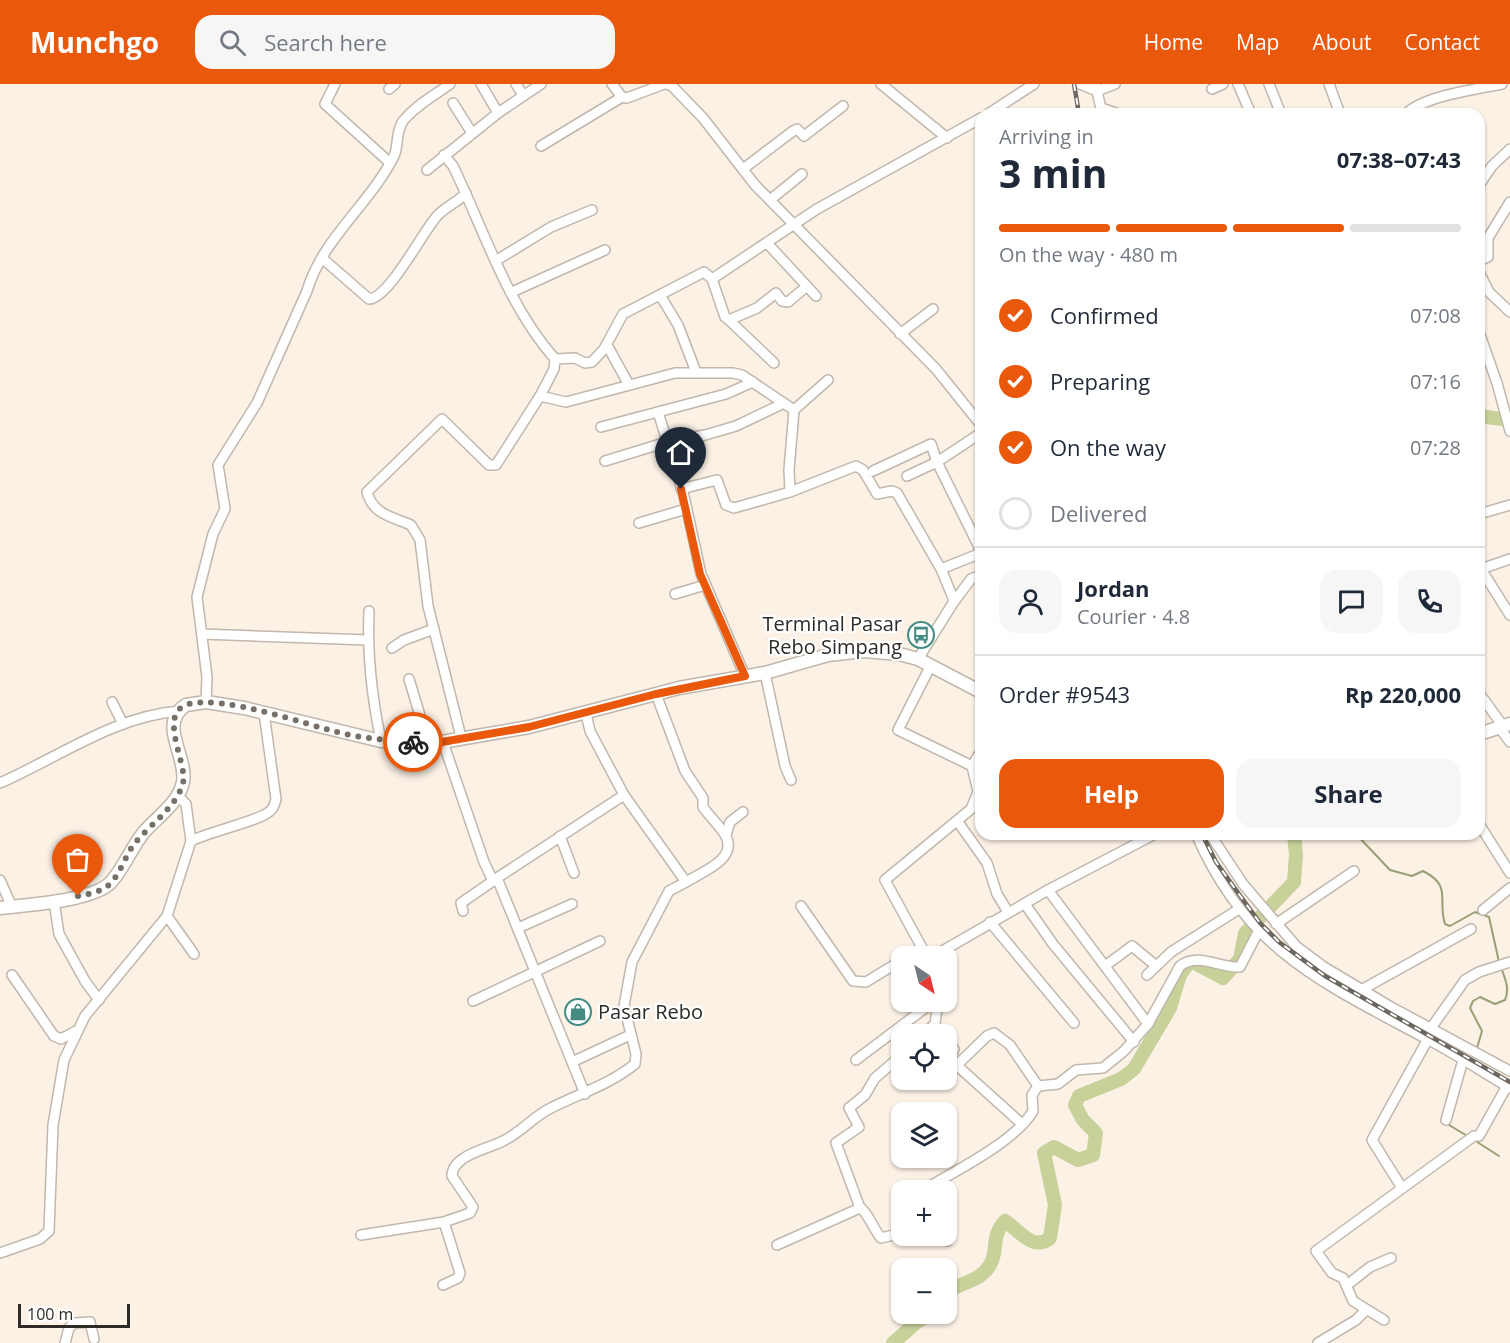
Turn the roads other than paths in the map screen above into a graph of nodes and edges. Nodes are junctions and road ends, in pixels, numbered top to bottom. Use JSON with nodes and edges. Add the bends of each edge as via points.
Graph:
{"nodes":[{"id":1,"x":335,"y":84,"type":"edge"},
{"id":2,"x":450,"y":84,"type":"edge"},
{"id":3,"x":481,"y":84,"type":"edge"},
{"id":4,"x":516,"y":84,"type":"edge"},
{"id":5,"x":541,"y":84,"type":"edge"},
{"id":6,"x":612,"y":84,"type":"edge"},
{"id":7,"x":665,"y":84,"type":"edge"},
{"id":8,"x":881,"y":84,"type":"edge"},
{"id":9,"x":1034,"y":84,"type":"edge"},
{"id":10,"x":1080,"y":84,"type":"edge"},
{"id":11,"x":1115,"y":84,"type":"edge"},
{"id":12,"x":1223,"y":84,"type":"edge"},
{"id":13,"x":1238,"y":84,"type":"edge"},
{"id":14,"x":1269,"y":84,"type":"edge"},
{"id":15,"x":1329,"y":84,"type":"edge"},
{"id":16,"x":1502,"y":84,"type":"edge"},
{"id":17,"x":1097,"y":87,"type":"edge"},
{"id":18,"x":1212,"y":89,"type":"dead end"},
{"id":19,"x":523,"y":95,"type":"junction"},
{"id":20,"x":622,"y":97,"type":"junction"},
{"id":21,"x":453,"y":103,"type":"dead end"},
{"id":22,"x":843,"y":106,"type":"dead end"},
{"id":23,"x":997,"y":108,"type":"edge"},
{"id":24,"x":1100,"y":108,"type":"edge"},
{"id":25,"x":1248,"y":108,"type":"edge"},
{"id":26,"x":1279,"y":108,"type":"edge"},
{"id":27,"x":1338,"y":108,"type":"edge"},
{"id":28,"x":1418,"y":108,"type":"edge"},
{"id":29,"x":498,"y":113,"type":"junction"},
{"id":30,"x":975,"y":122,"type":"edge"},
{"id":31,"x":472,"y":133,"type":"junction"},
{"id":32,"x":947,"y":138,"type":"junction"},
{"id":33,"x":541,"y":146,"type":"dead end"},
{"id":34,"x":1510,"y":149,"type":"edge"},
{"id":35,"x":444,"y":155,"type":"junction"},
{"id":36,"x":389,"y":162,"type":"junction"},
{"id":37,"x":743,"y":169,"type":"junction"},
{"id":38,"x":427,"y":170,"type":"dead end"},
{"id":39,"x":802,"y":174,"type":"dead end"},
{"id":40,"x":1485,"y":176,"type":"edge"},
{"id":41,"x":466,"y":193,"type":"junction"},
{"id":42,"x":770,"y":200,"type":"junction"},
{"id":43,"x":1510,"y":202,"type":"edge"},
{"id":44,"x":592,"y":210,"type":"dead end"},
{"id":45,"x":793,"y":225,"type":"junction"},
{"id":46,"x":767,"y":243,"type":"junction"},
{"id":47,"x":605,"y":250,"type":"dead end"},
{"id":48,"x":322,"y":258,"type":"junction"},
{"id":49,"x":1485,"y":258,"type":"edge"},
{"id":50,"x":497,"y":260,"type":"junction"},
{"id":51,"x":712,"y":279,"type":"junction"},
{"id":52,"x":1485,"y":284,"type":"edge"},
{"id":53,"x":806,"y":287,"type":"junction"},
{"id":54,"x":512,"y":292,"type":"junction"},
{"id":55,"x":660,"y":295,"type":"junction"},
{"id":56,"x":816,"y":296,"type":"dead end"},
{"id":57,"x":933,"y":309,"type":"dead end"},
{"id":58,"x":1510,"y":312,"type":"edge"},
{"id":59,"x":729,"y":320,"type":"junction"},
{"id":60,"x":900,"y":334,"type":"junction"},
{"id":61,"x":607,"y":345,"type":"junction"},
{"id":62,"x":1485,"y":350,"type":"edge"},
{"id":63,"x":555,"y":359,"type":"junction"},
{"id":64,"x":774,"y":363,"type":"dead end"},
{"id":65,"x":696,"y":372,"type":"junction"},
{"id":66,"x":828,"y":380,"type":"dead end"},
{"id":67,"x":753,"y":382,"type":"junction"},
{"id":68,"x":629,"y":385,"type":"junction"},
{"id":69,"x":540,"y":396,"type":"junction"},
{"id":70,"x":784,"y":403,"type":"junction"},
{"id":71,"x":794,"y":410,"type":"junction"},
{"id":72,"x":658,"y":412,"type":"junction"},
{"id":73,"x":975,"y":418,"type":"edge"},
{"id":74,"x":601,"y":427,"type":"dead end"},
{"id":75,"x":1509,"y":429,"type":"edge"},
{"id":76,"x":975,"y":437,"type":"edge"},
{"id":77,"x":667,"y":442,"type":"junction"},
{"id":78,"x":605,"y":461,"type":"dead end"},
{"id":79,"x":937,"y":462,"type":"junction"},
{"id":80,"x":873,"y":471,"type":"dead end"},
{"id":81,"x":907,"y":476,"type":"dead end"},
{"id":82,"x":681,"y":489,"type":"junction"},
{"id":83,"x":790,"y":492,"type":"junction"},
{"id":84,"x":1510,"y":505,"type":"edge"},
{"id":85,"x":686,"y":509,"type":"junction"},
{"id":86,"x":1485,"y":512,"type":"edge"},
{"id":87,"x":639,"y":523,"type":"dead end"},
{"id":88,"x":975,"y":540,"type":"edge"},
{"id":89,"x":975,"y":555,"type":"edge"},
{"id":90,"x":1510,"y":559,"type":"edge"},
{"id":91,"x":1485,"y":566,"type":"edge"},
{"id":92,"x":941,"y":569,"type":"junction"},
{"id":93,"x":1485,"y":576,"type":"edge"},
{"id":94,"x":975,"y":577,"type":"edge"},
{"id":95,"x":705,"y":585,"type":"junction"},
{"id":96,"x":675,"y":594,"type":"dead end"},
{"id":97,"x":953,"y":603,"type":"junction"},
{"id":98,"x":369,"y":611,"type":"dead end"},
{"id":99,"x":1510,"y":615,"type":"edge"},
{"id":100,"x":434,"y":629,"type":"junction"},
{"id":101,"x":202,"y":634,"type":"junction"},
{"id":102,"x":368,"y":640,"type":"junction"},
{"id":103,"x":392,"y":648,"type":"dead end"},
{"id":104,"x":918,"y":659,"type":"junction"},
{"id":105,"x":931,"y":665,"type":"junction"},
{"id":106,"x":765,"y":673,"type":"junction"},
{"id":107,"x":745,"y":676,"type":"junction"},
{"id":108,"x":409,"y":679,"type":"dead end"},
{"id":109,"x":975,"y":689,"type":"edge"},
{"id":110,"x":656,"y":694,"type":"junction"},
{"id":111,"x":1485,"y":701,"type":"edge"},
{"id":112,"x":112,"y":702,"type":"dead end"},
{"id":113,"x":206,"y":702,"type":"junction"},
{"id":114,"x":178,"y":711,"type":"junction"},
{"id":115,"x":264,"y":713,"type":"junction"},
{"id":116,"x":586,"y":714,"type":"junction"},
{"id":117,"x":123,"y":724,"type":"junction"},
{"id":118,"x":1504,"y":726,"type":"edge"},
{"id":119,"x":1485,"y":732,"type":"edge"},
{"id":120,"x":461,"y":737,"type":"junction"},
{"id":121,"x":381,"y":741,"type":"junction"},
{"id":122,"x":428,"y":742,"type":"junction"},
{"id":123,"x":443,"y":742,"type":"junction"},
{"id":124,"x":1510,"y":742,"type":"edge"},
{"id":125,"x":975,"y":761,"type":"edge"},
{"id":126,"x":972,"y":766,"type":"junction"},
{"id":127,"x":975,"y":778,"type":"edge"},
{"id":128,"x":1,"y":780,"type":"edge"},
{"id":129,"x":791,"y":780,"type":"dead end"},
{"id":130,"x":177,"y":795,"type":"junction"},
{"id":131,"x":624,"y":795,"type":"junction"},
{"id":132,"x":975,"y":802,"type":"edge"},
{"id":133,"x":742,"y":812,"type":"dead end"},
{"id":134,"x":958,"y":822,"type":"junction"},
{"id":135,"x":1485,"y":833,"type":"edge"},
{"id":136,"x":726,"y":835,"type":"junction"},
{"id":137,"x":560,"y":836,"type":"junction"},
{"id":138,"x":1144,"y":840,"type":"edge"},
{"id":139,"x":1200,"y":840,"type":"edge"},
{"id":140,"x":1213,"y":840,"type":"edge"},
{"id":141,"x":191,"y":841,"type":"junction"},
{"id":142,"x":1354,"y":870,"type":"dead end"},
{"id":143,"x":574,"y":873,"type":"dead end"},
{"id":144,"x":1510,"y":873,"type":"edge"},
{"id":145,"x":495,"y":879,"type":"junction"},
{"id":146,"x":0,"y":880,"type":"edge"},
{"id":147,"x":686,"y":882,"type":"junction"},
{"id":148,"x":1510,"y":888,"type":"edge"},
{"id":149,"x":1048,"y":890,"type":"junction"},
{"id":150,"x":54,"y":901,"type":"junction"},
{"id":151,"x":572,"y":904,"type":"dead end"},
{"id":152,"x":1025,"y":904,"type":"junction"},
{"id":153,"x":801,"y":906,"type":"dead end"},
{"id":154,"x":6,"y":907,"type":"edge"},
{"id":155,"x":1239,"y":909,"type":"junction"},
{"id":156,"x":1483,"y":910,"type":"dead end"},
{"id":157,"x":463,"y":911,"type":"dead end"},
{"id":158,"x":1008,"y":912,"type":"junction"},
{"id":159,"x":168,"y":916,"type":"junction"},
{"id":160,"x":990,"y":922,"type":"junction"},
{"id":161,"x":1276,"y":924,"type":"junction"},
{"id":162,"x":518,"y":928,"type":"junction"},
{"id":163,"x":1256,"y":929,"type":"junction"},
{"id":164,"x":1471,"y":929,"type":"dead end"},
{"id":165,"x":600,"y":941,"type":"dead end"},
{"id":166,"x":920,"y":946,"type":"edge"},
{"id":167,"x":950,"y":946,"type":"edge"},
{"id":168,"x":194,"y":954,"type":"dead end"},
{"id":169,"x":1503,"y":964,"type":"edge"},
{"id":170,"x":1155,"y":965,"type":"junction"},
{"id":171,"x":1105,"y":966,"type":"junction"},
{"id":172,"x":891,"y":967,"type":"edge"},
{"id":173,"x":535,"y":972,"type":"junction"},
{"id":174,"x":12,"y":975,"type":"dead end"},
{"id":175,"x":1146,"y":975,"type":"dead end"},
{"id":176,"x":1363,"y":989,"type":"junction"},
{"id":177,"x":99,"y":1000,"type":"junction"},
{"id":178,"x":473,"y":1001,"type":"dead end"},
{"id":179,"x":920,"y":1012,"type":"edge"},
{"id":180,"x":937,"y":1012,"type":"edge"},
{"id":181,"x":1074,"y":1023,"type":"dead end"},
{"id":182,"x":935,"y":1024,"type":"edge"},
{"id":183,"x":1148,"y":1024,"type":"junction"},
{"id":184,"x":1431,"y":1028,"type":"junction"},
{"id":185,"x":76,"y":1031,"type":"junction"},
{"id":186,"x":630,"y":1035,"type":"junction"},
{"id":187,"x":1428,"y":1039,"type":"junction"},
{"id":188,"x":1134,"y":1042,"type":"junction"},
{"id":189,"x":856,"y":1060,"type":"dead end"},
{"id":190,"x":572,"y":1062,"type":"junction"},
{"id":191,"x":1468,"y":1063,"type":"junction"},
{"id":192,"x":891,"y":1065,"type":"edge"},
{"id":193,"x":957,"y":1065,"type":"joint"},
{"id":194,"x":1510,"y":1071,"type":"edge"},
{"id":195,"x":1038,"y":1086,"type":"junction"},
{"id":196,"x":1508,"y":1087,"type":"edge"},
{"id":197,"x":585,"y":1094,"type":"junction"},
{"id":198,"x":1446,"y":1120,"type":"dead end"},
{"id":199,"x":1022,"y":1124,"type":"junction"},
{"id":200,"x":939,"y":1180,"type":"edge"},
{"id":201,"x":1402,"y":1188,"type":"junction"},
{"id":202,"x":860,"y":1208,"type":"junction"},
{"id":203,"x":444,"y":1222,"type":"junction"},
{"id":204,"x":362,"y":1235,"type":"dead end"},
{"id":205,"x":891,"y":1236,"type":"edge"},
{"id":206,"x":777,"y":1245,"type":"dead end"},
{"id":207,"x":0,"y":1253,"type":"edge"},
{"id":208,"x":1392,"y":1258,"type":"dead end"},
{"id":209,"x":443,"y":1285,"type":"dead end"},
{"id":210,"x":1347,"y":1285,"type":"junction"},
{"id":211,"x":1366,"y":1310,"type":"junction"},
{"id":212,"x":1384,"y":1320,"type":"dead end"},
{"id":213,"x":94,"y":1338,"type":"dead end"},
{"id":214,"x":65,"y":1343,"type":"edge"},
{"id":215,"x":1318,"y":1343,"type":"edge"}],
"edges":[{"from":1,"to":36,"type":"street","via":[[325,104]]},
{"from":2,"to":36,"type":"street","via":[[402,123]]},
{"from":3,"to":29,"type":"street"},
{"from":4,"to":19,"type":"street"},
{"from":5,"to":19,"type":"street"},
{"from":6,"to":20,"type":"street"},
{"from":7,"to":20,"type":"street"},
{"from":7,"to":37,"type":"street","via":[[672,86],[703,118]]},
{"from":8,"to":32,"type":"street"},
{"from":9,"to":23,"type":"street"},
{"from":10,"to":17,"type":"street"},
{"from":11,"to":17,"type":"street"},
{"from":12,"to":18,"type":"street"},
{"from":13,"to":25,"type":"street"},
{"from":14,"to":26,"type":"street"},
{"from":15,"to":27,"type":"street"},
{"from":16,"to":28,"type":"street","via":[[1431,101]]},
{"from":17,"to":24,"type":"street"},
{"from":19,"to":29,"type":"street"},
{"from":20,"to":33,"type":"street"},
{"from":21,"to":31,"type":"street"},
{"from":22,"to":37,"type":"street","via":[[804,136],[797,129],[793,131]]},
{"from":29,"to":31,"type":"street"},
{"from":30,"to":32,"type":"street"},
{"from":31,"to":35,"type":"street"},
{"from":32,"to":45,"type":"street"},
{"from":34,"to":40,"type":"street"},
{"from":35,"to":38,"type":"street"},
{"from":35,"to":41,"type":"street"},
{"from":36,"to":48,"type":"street"},
{"from":37,"to":42,"type":"street"},
{"from":39,"to":42,"type":"street"},
{"from":41,"to":48,"type":"street","via":[[436,217],[391,282],[375,298],[369,299],[354,288]]},
{"from":41,"to":50,"type":"street"},
{"from":42,"to":45,"type":"street"},
{"from":43,"to":49,"type":"street","via":[[1488,238]]},
{"from":44,"to":50,"type":"street","via":[[551,227]]},
{"from":45,"to":46,"type":"street"},
{"from":45,"to":60,"type":"street"},
{"from":46,"to":51,"type":"street"},
{"from":46,"to":53,"type":"street"},
{"from":47,"to":54,"type":"street"},
{"from":48,"to":101,"type":"street","via":[[312,272],[257,403],[218,465],[225,509],[213,534],[197,597]]},
{"from":50,"to":54,"type":"street"},
{"from":51,"to":55,"type":"street","via":[[704,272]]},
{"from":51,"to":59,"type":"street"},
{"from":52,"to":58,"type":"street"},
{"from":53,"to":56,"type":"street"},
{"from":53,"to":59,"type":"street","via":[[788,302],[776,293],[757,308]]},
{"from":54,"to":63,"type":"street","via":[[536,338]]},
{"from":55,"to":61,"type":"street","via":[[623,314]]},
{"from":55,"to":65,"type":"street","via":[[678,325]]},
{"from":57,"to":60,"type":"street"},
{"from":59,"to":64,"type":"street"},
{"from":60,"to":73,"type":"street","via":[[936,369]]},
{"from":61,"to":63,"type":"street","via":[[589,363],[575,357]]},
{"from":61,"to":68,"type":"street"},
{"from":62,"to":75,"type":"street"},
{"from":63,"to":69,"type":"street"},
{"from":65,"to":67,"type":"street","via":[[733,373]]},
{"from":65,"to":68,"type":"street","via":[[675,373]]},
{"from":66,"to":71,"type":"street"},
{"from":67,"to":70,"type":"street"},
{"from":67,"to":72,"type":"street","via":[[726,394]]},
{"from":68,"to":69,"type":"street","via":[[566,402]]},
{"from":69,"to":100,"type":"street","via":[[496,465],[489,465],[442,418],[386,476],[368,488],[375,509],[411,525],[419,537]]},
{"from":70,"to":71,"type":"street"},
{"from":70,"to":77,"type":"street","via":[[736,426]]},
{"from":71,"to":83,"type":"street"},
{"from":72,"to":74,"type":"street"},
{"from":72,"to":77,"type":"street"},
{"from":76,"to":79,"type":"street"},
{"from":77,"to":78,"type":"street"},
{"from":77,"to":82,"type":"street"},
{"from":79,"to":80,"type":"street","via":[[931,444]]},
{"from":79,"to":81,"type":"street"},
{"from":79,"to":88,"type":"street"},
{"from":82,"to":83,"type":"street","via":[[717,480],[726,505],[734,508]]},
{"from":82,"to":85,"type":"street"},
{"from":83,"to":92,"type":"street","via":[[859,466],[877,494],[897,493]]},
{"from":84,"to":86,"type":"street"},
{"from":85,"to":87,"type":"street"},
{"from":85,"to":95,"type":"street"},
{"from":89,"to":92,"type":"street"},
{"from":90,"to":91,"type":"street"},
{"from":92,"to":97,"type":"street"},
{"from":93,"to":99,"type":"street"},
{"from":94,"to":97,"type":"street"},
{"from":95,"to":96,"type":"street"},
{"from":95,"to":107,"type":"street"},
{"from":97,"to":104,"type":"street"},
{"from":98,"to":102,"type":"street"},
{"from":100,"to":103,"type":"street"},
{"from":100,"to":120,"type":"street"},
{"from":101,"to":102,"type":"street"},
{"from":101,"to":113,"type":"street"},
{"from":102,"to":121,"type":"street","via":[[373,703]]},
{"from":104,"to":105,"type":"main road"},
{"from":104,"to":106,"type":"main road","via":[[864,651],[828,655]]},
{"from":105,"to":109,"type":"main road"},
{"from":105,"to":126,"type":"street","via":[[898,729]]},
{"from":106,"to":107,"type":"main road"},
{"from":106,"to":129,"type":"street","via":[[784,766]]},
{"from":107,"to":110,"type":"main road"},
{"from":108,"to":122,"type":"street"},
{"from":110,"to":116,"type":"main road"},
{"from":110,"to":136,"type":"street","via":[[685,771],[703,798],[703,807]]},
{"from":111,"to":118,"type":"street"},
{"from":112,"to":117,"type":"street"},
{"from":113,"to":114,"type":"main road","via":[[186,705]]},
{"from":113,"to":115,"type":"main road"},
{"from":114,"to":117,"type":"street"},
{"from":114,"to":130,"type":"main road","via":[[174,732],[184,773]]},
{"from":115,"to":121,"type":"main road"},
{"from":115,"to":141,"type":"street","via":[[274,805],[263,816]]},
{"from":116,"to":120,"type":"main road"},
{"from":116,"to":131,"type":"street","via":[[590,731]]},
{"from":117,"to":128,"type":"street"},
{"from":118,"to":119,"type":"main road"},
{"from":118,"to":124,"type":"street"},
{"from":120,"to":123,"type":"main road"},
{"from":121,"to":122,"type":"main road"},
{"from":122,"to":123,"type":"main road"},
{"from":123,"to":145,"type":"street","via":[[484,862]]},
{"from":125,"to":126,"type":"street"},
{"from":126,"to":127,"type":"street"},
{"from":130,"to":141,"type":"street","via":[[186,804]]},
{"from":130,"to":150,"type":"main road","via":[[132,848],[111,882],[96,892]]},
{"from":131,"to":137,"type":"street"},
{"from":131,"to":147,"type":"street"},
{"from":132,"to":134,"type":"street"},
{"from":133,"to":136,"type":"street","via":[[730,822]]},
{"from":134,"to":158,"type":"street","via":[[987,863],[997,894]]},
{"from":134,"to":166,"type":"street","via":[[885,880]]},
{"from":135,"to":144,"type":"street"},
{"from":136,"to":147,"type":"street","via":[[728,852],[724,859]]},
{"from":137,"to":143,"type":"street"},
{"from":137,"to":145,"type":"street"},
{"from":138,"to":149,"type":"street"},
{"from":139,"to":155,"type":"street"},
{"from":140,"to":161,"type":"street","via":[[1228,865]]},
{"from":141,"to":159,"type":"street"},
{"from":142,"to":161,"type":"street"},
{"from":145,"to":157,"type":"street","via":[[461,903]]},
{"from":145,"to":162,"type":"street"},
{"from":146,"to":154,"type":"street"},
{"from":147,"to":186,"type":"street","via":[[669,891],[632,962],[624,1006]]},
{"from":148,"to":156,"type":"street"},
{"from":149,"to":152,"type":"street"},
{"from":149,"to":171,"type":"street"},
{"from":150,"to":154,"type":"main road"},
{"from":150,"to":177,"type":"street","via":[[59,934]]},
{"from":151,"to":162,"type":"street"},
{"from":152,"to":158,"type":"street"},
{"from":152,"to":188,"type":"street"},
{"from":153,"to":172,"type":"street","via":[[848,975],[858,983]]},
{"from":155,"to":163,"type":"street"},
{"from":155,"to":170,"type":"street"},
{"from":158,"to":160,"type":"street"},
{"from":159,"to":168,"type":"street"},
{"from":159,"to":177,"type":"street"},
{"from":160,"to":167,"type":"street"},
{"from":160,"to":181,"type":"street"},
{"from":161,"to":176,"type":"street","via":[[1296,946],[1324,967]]},
{"from":162,"to":173,"type":"street"},
{"from":163,"to":183,"type":"street","via":[[1244,964],[1237,968],[1224,968],[1198,958],[1188,959],[1180,966]]},
{"from":163,"to":187,"type":"street","via":[[1312,975]]},
{"from":164,"to":176,"type":"street"},
{"from":165,"to":173,"type":"street"},
{"from":169,"to":184,"type":"street","via":[[1465,980]]},
{"from":170,"to":171,"type":"street","via":[[1132,946]]},
{"from":170,"to":175,"type":"street"},
{"from":171,"to":183,"type":"street"},
{"from":173,"to":178,"type":"street"},
{"from":173,"to":190,"type":"street"},
{"from":174,"to":185,"type":"street","via":[[54,1036],[61,1039]]},
{"from":176,"to":184,"type":"street"},
{"from":177,"to":185,"type":"street"},
{"from":179,"to":189,"type":"street"},
{"from":180,"to":182,"type":"street"},
{"from":183,"to":188,"type":"street"},
{"from":184,"to":194,"type":"street"},
{"from":185,"to":207,"type":"street","via":[[57,1091],[48,1230],[40,1239]]},
{"from":186,"to":190,"type":"street"},
{"from":186,"to":197,"type":"street","via":[[635,1064]]},
{"from":187,"to":191,"type":"street"},
{"from":187,"to":201,"type":"street","via":[[1372,1140]]},
{"from":188,"to":195,"type":"street","via":[[1102,1068],[1076,1070],[1058,1084]]},
{"from":190,"to":197,"type":"street"},
{"from":191,"to":196,"type":"street"},
{"from":191,"to":198,"type":"street"},
{"from":192,"to":202,"type":"street","via":[[849,1107],[859,1127],[836,1143]]},
{"from":193,"to":195,"type":"street","via":[[994,1033],[1010,1045]]},
{"from":193,"to":199,"type":"street"},
{"from":195,"to":199,"type":"street","via":[[1032,1095],[1033,1111]]},
{"from":196,"to":201,"type":"street","via":[[1479,1136]]},
{"from":197,"to":203,"type":"street","via":[[546,1111],[504,1141],[458,1163],[452,1176],[472,1210]]},
{"from":199,"to":200,"type":"street"},
{"from":201,"to":210,"type":"street","via":[[1316,1251]]},
{"from":202,"to":205,"type":"street","via":[[881,1238]]},
{"from":202,"to":206,"type":"street"},
{"from":203,"to":204,"type":"street"},
{"from":203,"to":209,"type":"street","via":[[460,1273]]},
{"from":208,"to":210,"type":"street","via":[[1370,1267]]},
{"from":210,"to":211,"type":"street","via":[[1351,1298]]},
{"from":211,"to":212,"type":"street"},
{"from":211,"to":215,"type":"street"},
{"from":213,"to":214,"type":"street","via":[[90,1322],[74,1323]]}]}
